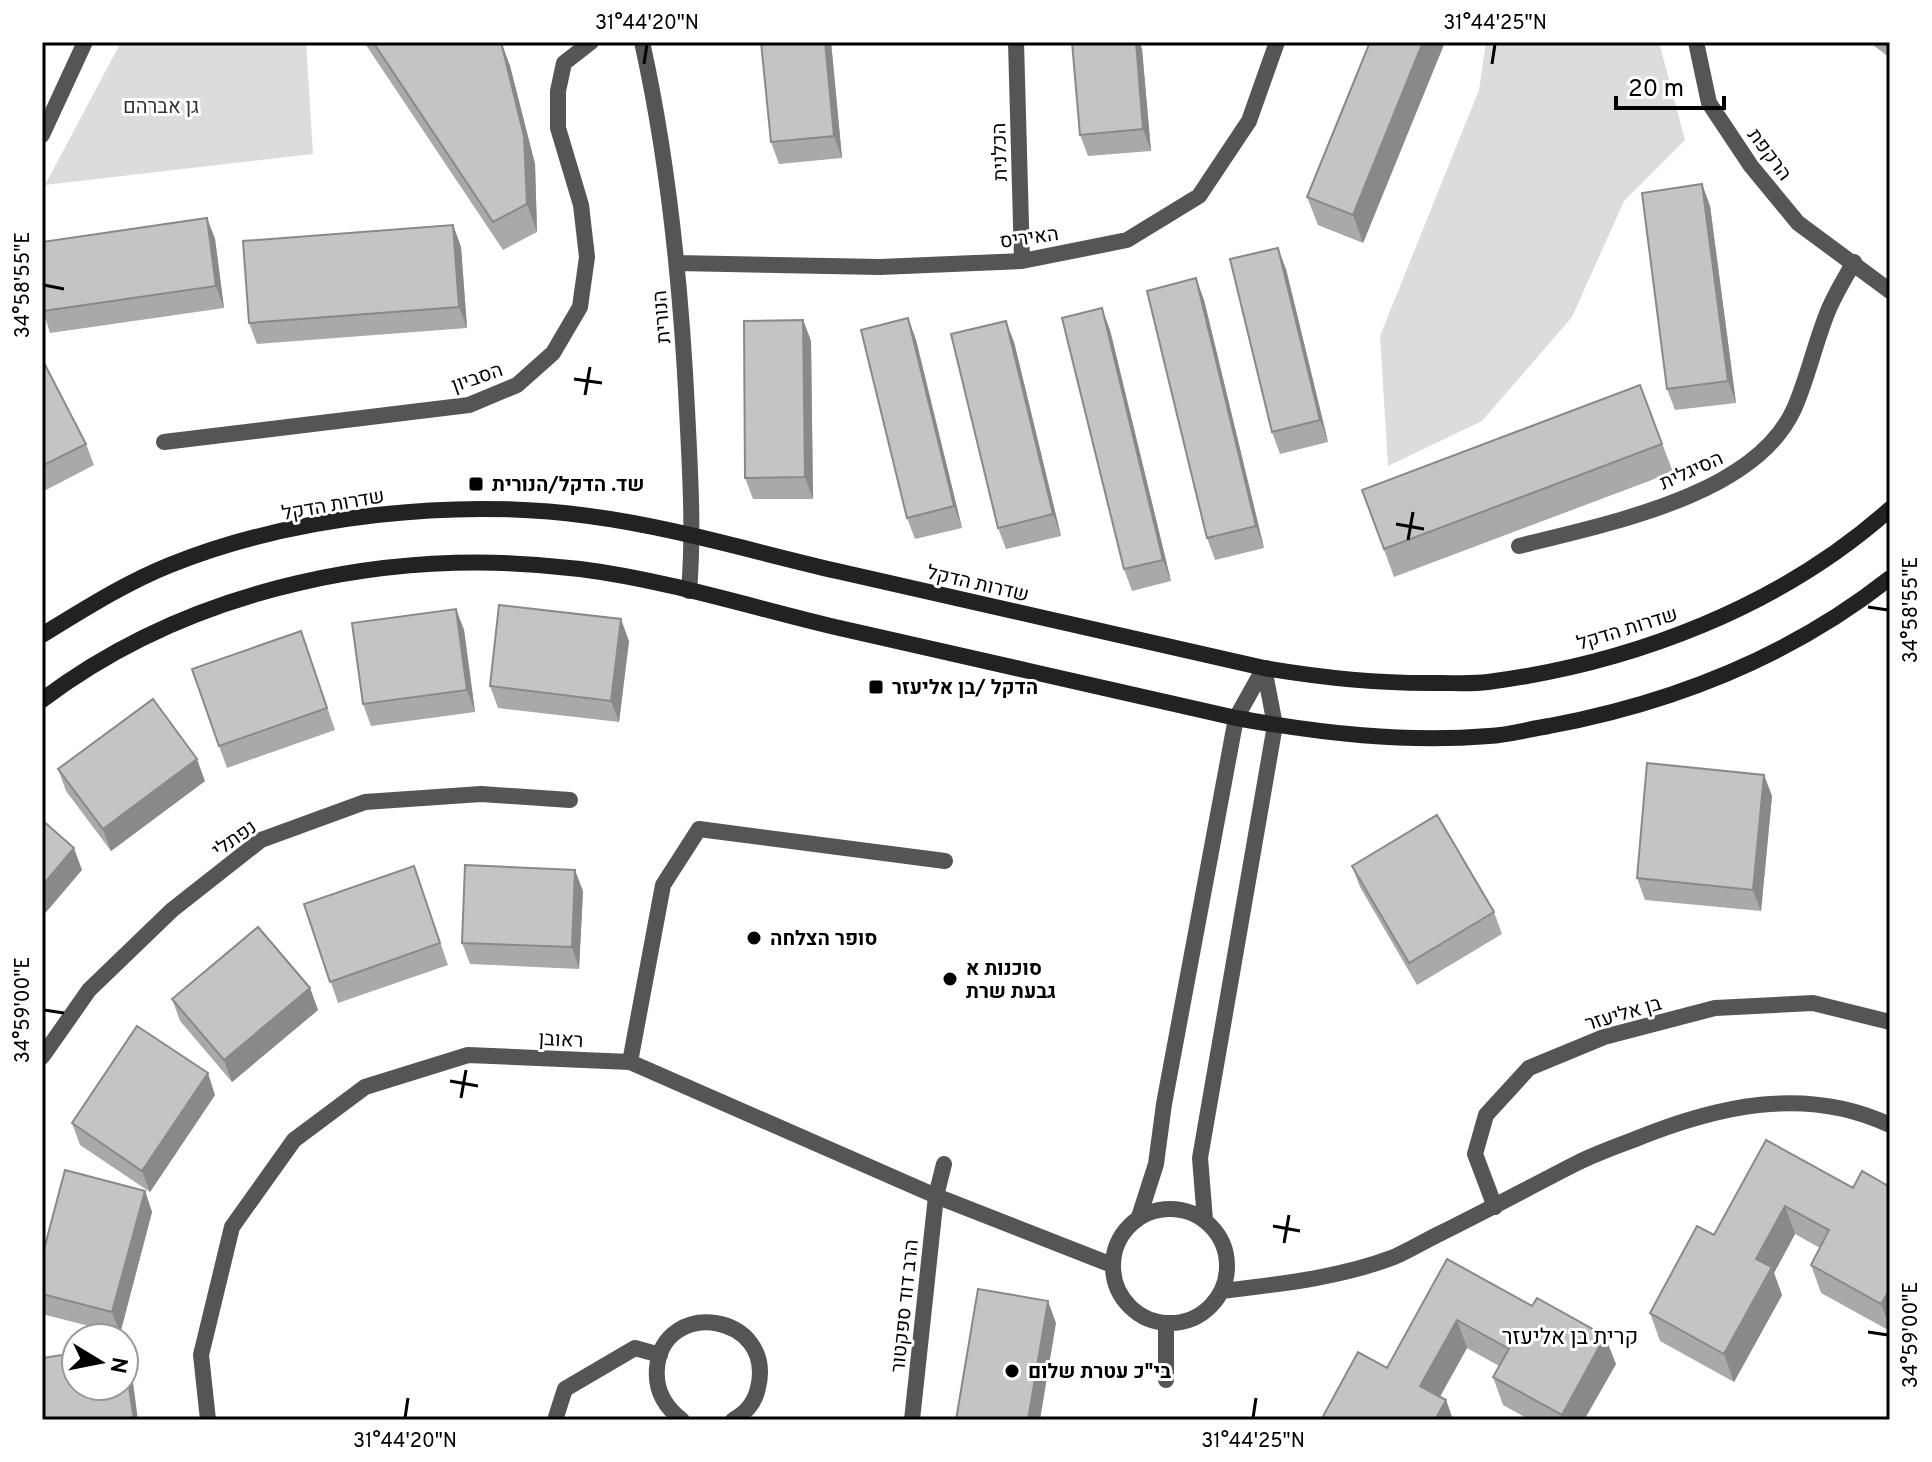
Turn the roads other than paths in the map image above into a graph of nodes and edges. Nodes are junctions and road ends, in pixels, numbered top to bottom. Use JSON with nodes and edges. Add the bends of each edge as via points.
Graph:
{"nodes":[{"id":1,"x":85,"y":42,"type":"edge"},
{"id":2,"x":591,"y":42,"type":"edge"},
{"id":3,"x":642,"y":42,"type":"edge"},
{"id":4,"x":1016,"y":42,"type":"edge"},
{"id":5,"x":1277,"y":42,"type":"edge"},
{"id":6,"x":1696,"y":42,"type":"edge"},
{"id":7,"x":42,"y":135,"type":"edge"},
{"id":8,"x":1022,"y":261,"type":"junction"},
{"id":9,"x":1854,"y":262,"type":"junction"},
{"id":10,"x":677,"y":263,"type":"junction"},
{"id":11,"x":1890,"y":280,"type":"edge"},
{"id":12,"x":1890,"y":291,"type":"edge"},
{"id":13,"x":164,"y":442,"type":"dead end"},
{"id":14,"x":1890,"y":509,"type":"edge"},
{"id":15,"x":693,"y":536,"type":"junction"},
{"id":16,"x":1519,"y":546,"type":"dead end"},
{"id":17,"x":1890,"y":578,"type":"edge"},
{"id":18,"x":689,"y":591,"type":"junction"},
{"id":19,"x":42,"y":635,"type":"edge"},
{"id":20,"x":1264,"y":668,"type":"junction"},
{"id":21,"x":42,"y":700,"type":"edge"},
{"id":22,"x":1236,"y":718,"type":"junction"},
{"id":23,"x":1275,"y":725,"type":"junction"},
{"id":24,"x":570,"y":800,"type":"dead end"},
{"id":25,"x":945,"y":861,"type":"dead end"},
{"id":26,"x":1890,"y":1022,"type":"edge"},
{"id":27,"x":42,"y":1057,"type":"edge"},
{"id":28,"x":630,"y":1062,"type":"junction"},
{"id":29,"x":1890,"y":1125,"type":"edge"},
{"id":30,"x":944,"y":1164,"type":"dead end"},
{"id":31,"x":936,"y":1196,"type":"junction"},
{"id":32,"x":1495,"y":1207,"type":"junction"},
{"id":33,"x":1139,"y":1217,"type":"junction"},
{"id":34,"x":1205,"y":1220,"type":"junction"},
{"id":35,"x":1112,"y":1265,"type":"junction"},
{"id":36,"x":1222,"y":1291,"type":"junction"},
{"id":37,"x":1166,"y":1324,"type":"junction"},
{"id":38,"x":660,"y":1355,"type":"junction"},
{"id":39,"x":1166,"y":1380,"type":"dead end"},
{"id":40,"x":208,"y":1420,"type":"edge"},
{"id":41,"x":555,"y":1420,"type":"edge"},
{"id":42,"x":682,"y":1420,"type":"edge"},
{"id":43,"x":733,"y":1420,"type":"edge"},
{"id":44,"x":912,"y":1420,"type":"edge"}],
"edges":[{"from":1,"to":7,"type":"street"},
{"from":2,"to":13,"type":"street","name":"הסביון","via":[[564,63],[558,91],[558,128],[581,205],[587,257],[580,307],[553,353],[517,385],[469,405]]},
{"from":3,"to":10,"type":"street","name":"הנורית","via":[[659,118]]},
{"from":4,"to":8,"type":"street","name":"הכלנית"},
{"from":5,"to":8,"type":"street","name":"האיריס","via":[[1249,121],[1199,196],[1127,240]]},
{"from":6,"to":9,"type":"street","name":"הרקפת","via":[[1709,103],[1751,166],[1798,223]]},
{"from":8,"to":10,"type":"street","name":"האיריס","via":[[880,267]]},
{"from":9,"to":11,"type":"street","name":"הרקפת"},
{"from":9,"to":12,"type":"street","name":"הרקפת"},
{"from":9,"to":16,"type":"street","name":"הסיגלית","via":[[1829,309],[1793,410],[1770,445],[1732,476],[1694,493],[1620,520]]},
{"from":10,"to":15,"type":"street","name":"הנורית"},
{"from":14,"to":20,"type":"main road","name":"שדרות הדקל","via":[[1829,558],[1775,590],[1642,648],[1564,668],[1486,682],[1400,684]]},
{"from":15,"to":18,"type":"street","name":"הנורית"},
{"from":15,"to":19,"type":"main road","name":"שדרות הדקל","via":[[588,515],[525,510],[425,509],[334,521],[243,541],[170,565]]},
{"from":15,"to":20,"type":"main road","name":"שדרות הדקל"},
{"from":17,"to":23,"type":"main road","via":[[1801,639],[1736,669],[1659,700],[1575,721],[1491,736],[1413,738]]},
{"from":18,"to":21,"type":"main road","via":[[522,564],[428,563],[343,575],[190,615],[129,645]]},
{"from":18,"to":22,"type":"main road"},
{"from":20,"to":22,"type":"street"},
{"from":20,"to":23,"type":"street"},
{"from":22,"to":23,"type":"main road"},
{"from":22,"to":33,"type":"street","via":[[1156,1164]]},
{"from":23,"to":34,"type":"street","via":[[1200,1158]]},
{"from":24,"to":27,"type":"street","name":"נפתלי","via":[[481,794],[365,802],[261,840],[172,910],[89,990]]},
{"from":25,"to":28,"type":"street","via":[[699,829],[663,885]]},
{"from":26,"to":32,"type":"street","name":"בן אליעזר","via":[[1813,1003],[1715,1008],[1604,1037],[1529,1068],[1486,1115],[1475,1154]]},
{"from":28,"to":31,"type":"street","name":"ראובן"},
{"from":28,"to":40,"type":"street","name":"ראובן","via":[[468,1055],[365,1087],[294,1140],[232,1227],[201,1355]]},
{"from":29,"to":32,"type":"street","via":[[1818,1103],[1764,1102],[1712,1112],[1580,1161]]},
{"from":30,"to":31,"type":"street","name":"הרב דוד ספקטור"},
{"from":31,"to":35,"type":"street","name":"ראובן"},
{"from":31,"to":44,"type":"street","name":"הרב דוד ספקטור"},
{"from":32,"to":36,"type":"street","via":[[1393,1257],[1302,1281]]},
{"from":33,"to":34,"type":"street","via":[[1172,1208]]},
{"from":33,"to":35,"type":"street","via":[[1125,1230]]},
{"from":34,"to":36,"type":"street","via":[[1222,1242],[1226,1258]]},
{"from":35,"to":37,"type":"street","via":[[1122,1298],[1149,1320]]},
{"from":36,"to":37,"type":"street","via":[[1198,1316]]},
{"from":37,"to":39,"type":"street"},
{"from":38,"to":41,"type":"street","via":[[635,1348],[565,1389]]},
{"from":38,"to":42,"type":"street","via":[[657,1383],[665,1404]]},
{"from":38,"to":43,"type":"street","via":[[677,1332],[694,1323],[713,1321],[748,1338],[758,1355],[761,1377],[756,1398]]}]}
